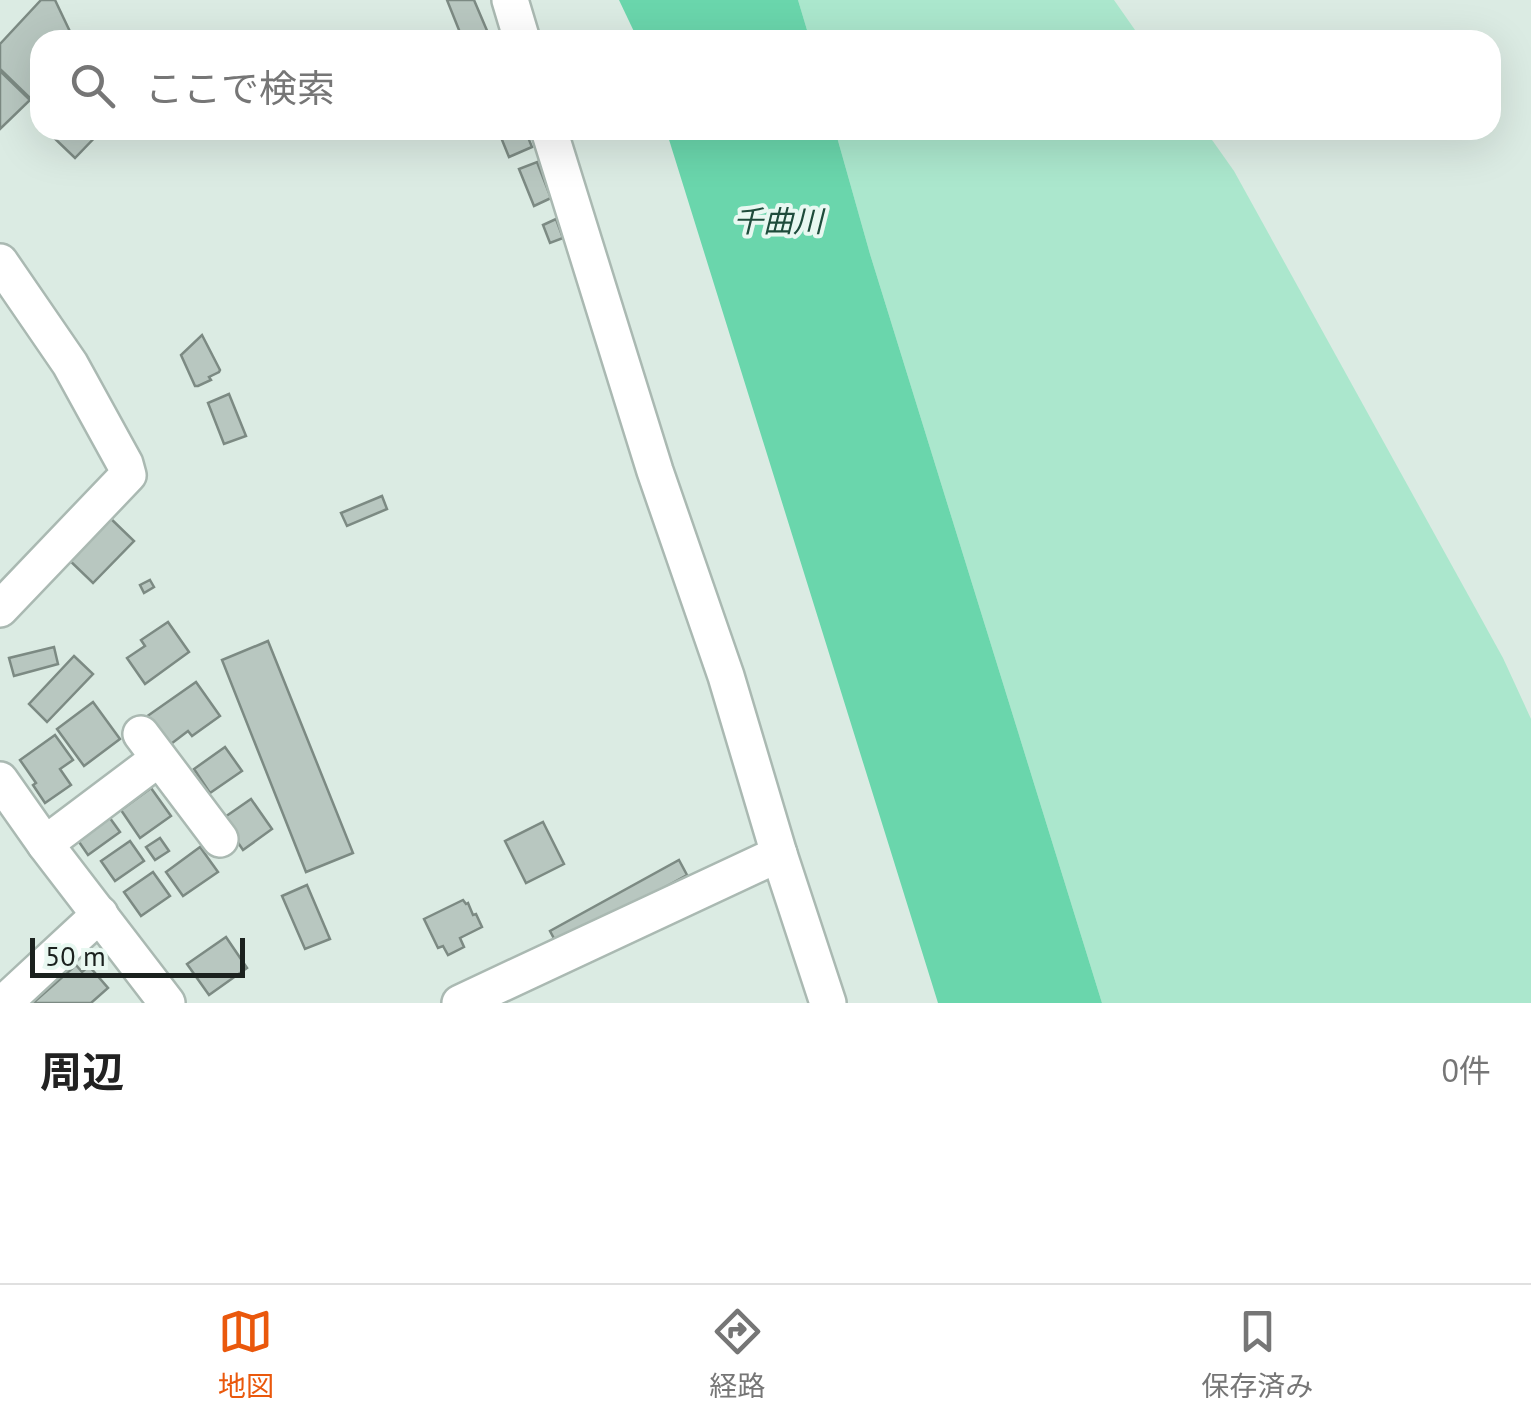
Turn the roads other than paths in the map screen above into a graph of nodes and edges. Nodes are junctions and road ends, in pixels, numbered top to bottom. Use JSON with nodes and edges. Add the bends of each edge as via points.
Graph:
{"nodes":[{"id":1,"x":510,"y":0,"type":"edge"},
{"id":2,"x":519,"y":30,"type":"edge"},
{"id":3,"x":552,"y":140,"type":"edge"},
{"id":4,"x":0,"y":262,"type":"edge"},
{"id":5,"x":0,"y":609,"type":"edge"},
{"id":6,"x":0,"y":780,"type":"edge"},
{"id":7,"x":220,"y":839,"type":"dead end"},
{"id":8,"x":45,"y":844,"type":"junction"},
{"id":9,"x":779,"y":854,"type":"junction"},
{"id":10,"x":100,"y":914,"type":"junction"},
{"id":11,"x":4,"y":1003,"type":"edge"},
{"id":12,"x":166,"y":1003,"type":"edge"},
{"id":13,"x":460,"y":1003,"type":"edge"},
{"id":14,"x":828,"y":1003,"type":"edge"}],
"edges":[{"from":1,"to":2,"type":"street"},
{"from":3,"to":9,"type":"street"},
{"from":4,"to":5,"type":"street","via":[[70,364],[128,475]]},
{"from":6,"to":8,"type":"street"},
{"from":7,"to":8,"type":"street","via":[[149,747]]},
{"from":8,"to":10,"type":"street"},
{"from":9,"to":13,"type":"street"},
{"from":9,"to":14,"type":"street"},
{"from":10,"to":11,"type":"street"},
{"from":10,"to":12,"type":"street"}]}
